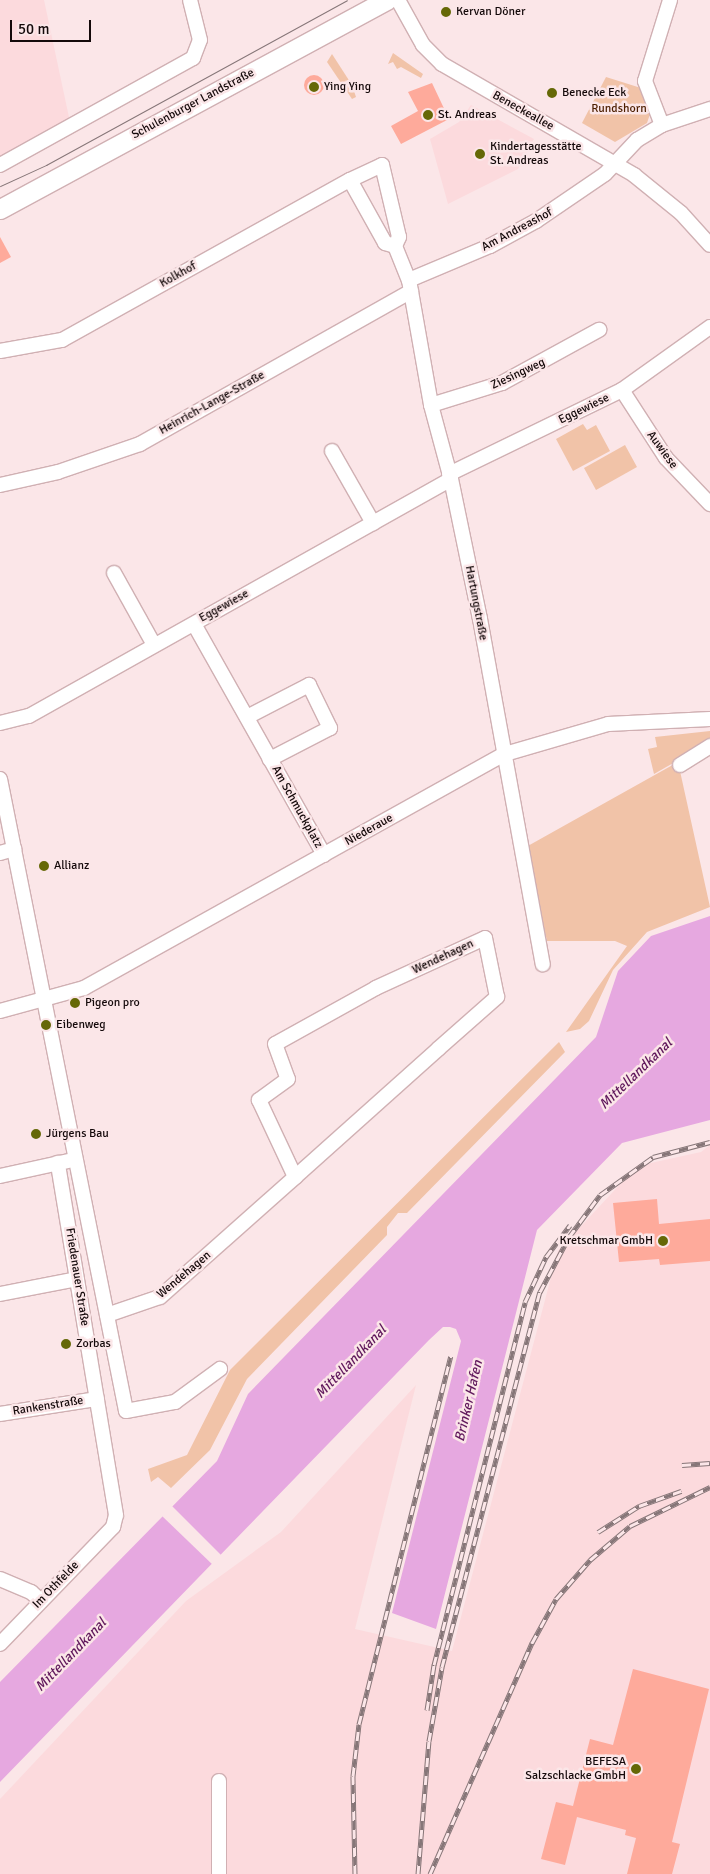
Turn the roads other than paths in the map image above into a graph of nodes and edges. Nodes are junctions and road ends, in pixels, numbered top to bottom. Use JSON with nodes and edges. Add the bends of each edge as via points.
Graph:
{"nodes":[{"id":1,"x":190,"y":0,"type":"edge"},
{"id":2,"x":387,"y":0,"type":"edge"},
{"id":3,"x":398,"y":0,"type":"edge"},
{"id":4,"x":670,"y":0,"type":"edge"},
{"id":5,"x":710,"y":109,"type":"edge"},
{"id":6,"x":662,"y":125,"type":"junction"},
{"id":7,"x":616,"y":163,"type":"junction"},
{"id":8,"x":0,"y":165,"type":"edge"},
{"id":9,"x":350,"y":180,"type":"junction"},
{"id":10,"x":0,"y":209,"type":"edge"},
{"id":11,"x":390,"y":245,"type":"junction"},
{"id":12,"x":710,"y":245,"type":"edge"},
{"id":13,"x":410,"y":285,"type":"junction"},
{"id":14,"x":710,"y":327,"type":"edge"},
{"id":15,"x":599,"y":330,"type":"dead end"},
{"id":16,"x":0,"y":351,"type":"edge"},
{"id":17,"x":622,"y":390,"type":"junction"},
{"id":18,"x":431,"y":405,"type":"junction"},
{"id":19,"x":332,"y":451,"type":"dead end"},
{"id":20,"x":450,"y":476,"type":"junction"},
{"id":21,"x":0,"y":485,"type":"edge"},
{"id":22,"x":710,"y":504,"type":"edge"},
{"id":23,"x":373,"y":523,"type":"junction"},
{"id":24,"x":114,"y":573,"type":"dead end"},
{"id":25,"x":194,"y":624,"type":"junction"},
{"id":26,"x":154,"y":645,"type":"junction"},
{"id":27,"x":247,"y":717,"type":"junction"},
{"id":28,"x":710,"y":719,"type":"edge"},
{"id":29,"x":0,"y":723,"type":"edge"},
{"id":30,"x":710,"y":746,"type":"edge"},
{"id":31,"x":505,"y":754,"type":"junction"},
{"id":32,"x":270,"y":759,"type":"junction"},
{"id":33,"x":680,"y":765,"type":"dead end"},
{"id":34,"x":0,"y":779,"type":"edge"},
{"id":35,"x":14,"y":849,"type":"junction"},
{"id":36,"x":0,"y":853,"type":"edge"},
{"id":37,"x":324,"y":854,"type":"junction"},
{"id":38,"x":543,"y":964,"type":"dead end"},
{"id":39,"x":46,"y":999,"type":"junction"},
{"id":40,"x":0,"y":1011,"type":"edge"},
{"id":41,"x":76,"y":1159,"type":"junction"},
{"id":42,"x":58,"y":1163,"type":"junction"},
{"id":43,"x":0,"y":1176,"type":"edge"},
{"id":44,"x":295,"y":1178,"type":"junction"},
{"id":45,"x":77,"y":1279,"type":"junction"},
{"id":46,"x":0,"y":1294,"type":"edge"},
{"id":47,"x":107,"y":1315,"type":"junction"},
{"id":48,"x":220,"y":1369,"type":"dead end"},
{"id":49,"x":96,"y":1399,"type":"junction"},
{"id":50,"x":0,"y":1414,"type":"edge"},
{"id":51,"x":113,"y":1527,"type":"joint"},
{"id":52,"x":0,"y":1579,"type":"edge"},
{"id":53,"x":41,"y":1601,"type":"junction"},
{"id":54,"x":0,"y":1644,"type":"edge"},
{"id":55,"x":219,"y":1781,"type":"dead end"},
{"id":56,"x":219,"y":1874,"type":"edge"}],
"edges":[{"from":1,"to":8,"type":"street","via":[[200,40],[194,58]]},
{"from":2,"to":10,"type":"main road","name":"Schulenburger Landstraße"},
{"from":3,"to":7,"type":"street","name":"Beneckeallee","via":[[423,45],[442,64]]},
{"from":4,"to":6,"type":"street","via":[[645,82]]},
{"from":5,"to":6,"type":"street","name":"Am Andreashof"},
{"from":6,"to":7,"type":"street","name":"Am Andreashof","via":[[637,140]]},
{"from":7,"to":12,"type":"street","name":"Beneckeallee","via":[[658,194]]},
{"from":7,"to":13,"type":"street","name":"Am Andreashof","via":[[574,198],[536,221]]},
{"from":9,"to":11,"type":"street","name":"Hartungstraße"},
{"from":9,"to":11,"type":"street","name":"Hartungstraße","via":[[382,165],[399,237]]},
{"from":9,"to":16,"type":"street","name":"Kolkhof","via":[[62,340]]},
{"from":11,"to":13,"type":"street","name":"Hartungstraße"},
{"from":13,"to":18,"type":"street","name":"Hartungstraße"},
{"from":13,"to":21,"type":"street","name":"Heinrich-Lange-Straße","via":[[140,444],[58,472]]},
{"from":14,"to":17,"type":"street","name":"Eggewiese"},
{"from":15,"to":18,"type":"street","name":"Ziesingweg","via":[[502,383]]},
{"from":17,"to":20,"type":"street","name":"Eggewiese"},
{"from":17,"to":22,"type":"street","name":"Auwiese","via":[[666,458]]},
{"from":18,"to":20,"type":"street","name":"Hartungstraße"},
{"from":19,"to":23,"type":"street"},
{"from":20,"to":23,"type":"street","name":"Eggewiese"},
{"from":20,"to":31,"type":"street","name":"Hartungstraße"},
{"from":23,"to":25,"type":"street","name":"Eggewiese"},
{"from":24,"to":26,"type":"street"},
{"from":25,"to":26,"type":"street","name":"Eggewiese"},
{"from":25,"to":27,"type":"street","name":"Am Schmuckplatz"},
{"from":26,"to":29,"type":"street","name":"Eggewiese","via":[[29,716]]},
{"from":27,"to":32,"type":"street","name":"Am Schmuckplatz"},
{"from":27,"to":32,"type":"street","name":"Am Schmuckplatz","via":[[309,685],[330,728]]},
{"from":28,"to":31,"type":"street","name":"Niederaue","via":[[608,724]]},
{"from":30,"to":33,"type":"street"},
{"from":31,"to":37,"type":"street","name":"Niederaue"},
{"from":31,"to":38,"type":"street","name":"Hartungstraße"},
{"from":32,"to":37,"type":"street","name":"Am Schmuckplatz"},
{"from":34,"to":35,"type":"street","name":"Friedenauer Straße"},
{"from":35,"to":36,"type":"street"},
{"from":35,"to":39,"type":"street","name":"Friedenauer Straße"},
{"from":37,"to":39,"type":"street","name":"Niederaue","via":[[84,988]]},
{"from":39,"to":40,"type":"street","name":"Niederaue"},
{"from":39,"to":41,"type":"street","name":"Friedenauer Straße"},
{"from":41,"to":42,"type":"street"},
{"from":41,"to":47,"type":"street","name":"Friedenauer Straße"},
{"from":42,"to":43,"type":"street"},
{"from":42,"to":45,"type":"street","name":"Friedenauer Straße"},
{"from":44,"to":44,"type":"street","name":"Wendehagen","via":[[259,1100],[288,1079],[275,1044],[376,988],[485,938],[496,997]]},
{"from":44,"to":47,"type":"street","name":"Wendehagen","via":[[160,1297]]},
{"from":45,"to":46,"type":"street"},
{"from":45,"to":49,"type":"street","name":"Friedenauer Straße"},
{"from":47,"to":48,"type":"street","name":"Friedenauer Straße","via":[[126,1411],[175,1402]]},
{"from":49,"to":50,"type":"street","name":"Rankenstraße"},
{"from":49,"to":51,"type":"street","name":"Friedenauer Straße","via":[[116,1515]]},
{"from":51,"to":53,"type":"street","name":"Im Othfelde"},
{"from":52,"to":53,"type":"street","via":[[31,1592]]},
{"from":53,"to":54,"type":"street","name":"Im Othfelde"},
{"from":55,"to":56,"type":"street"}]}
